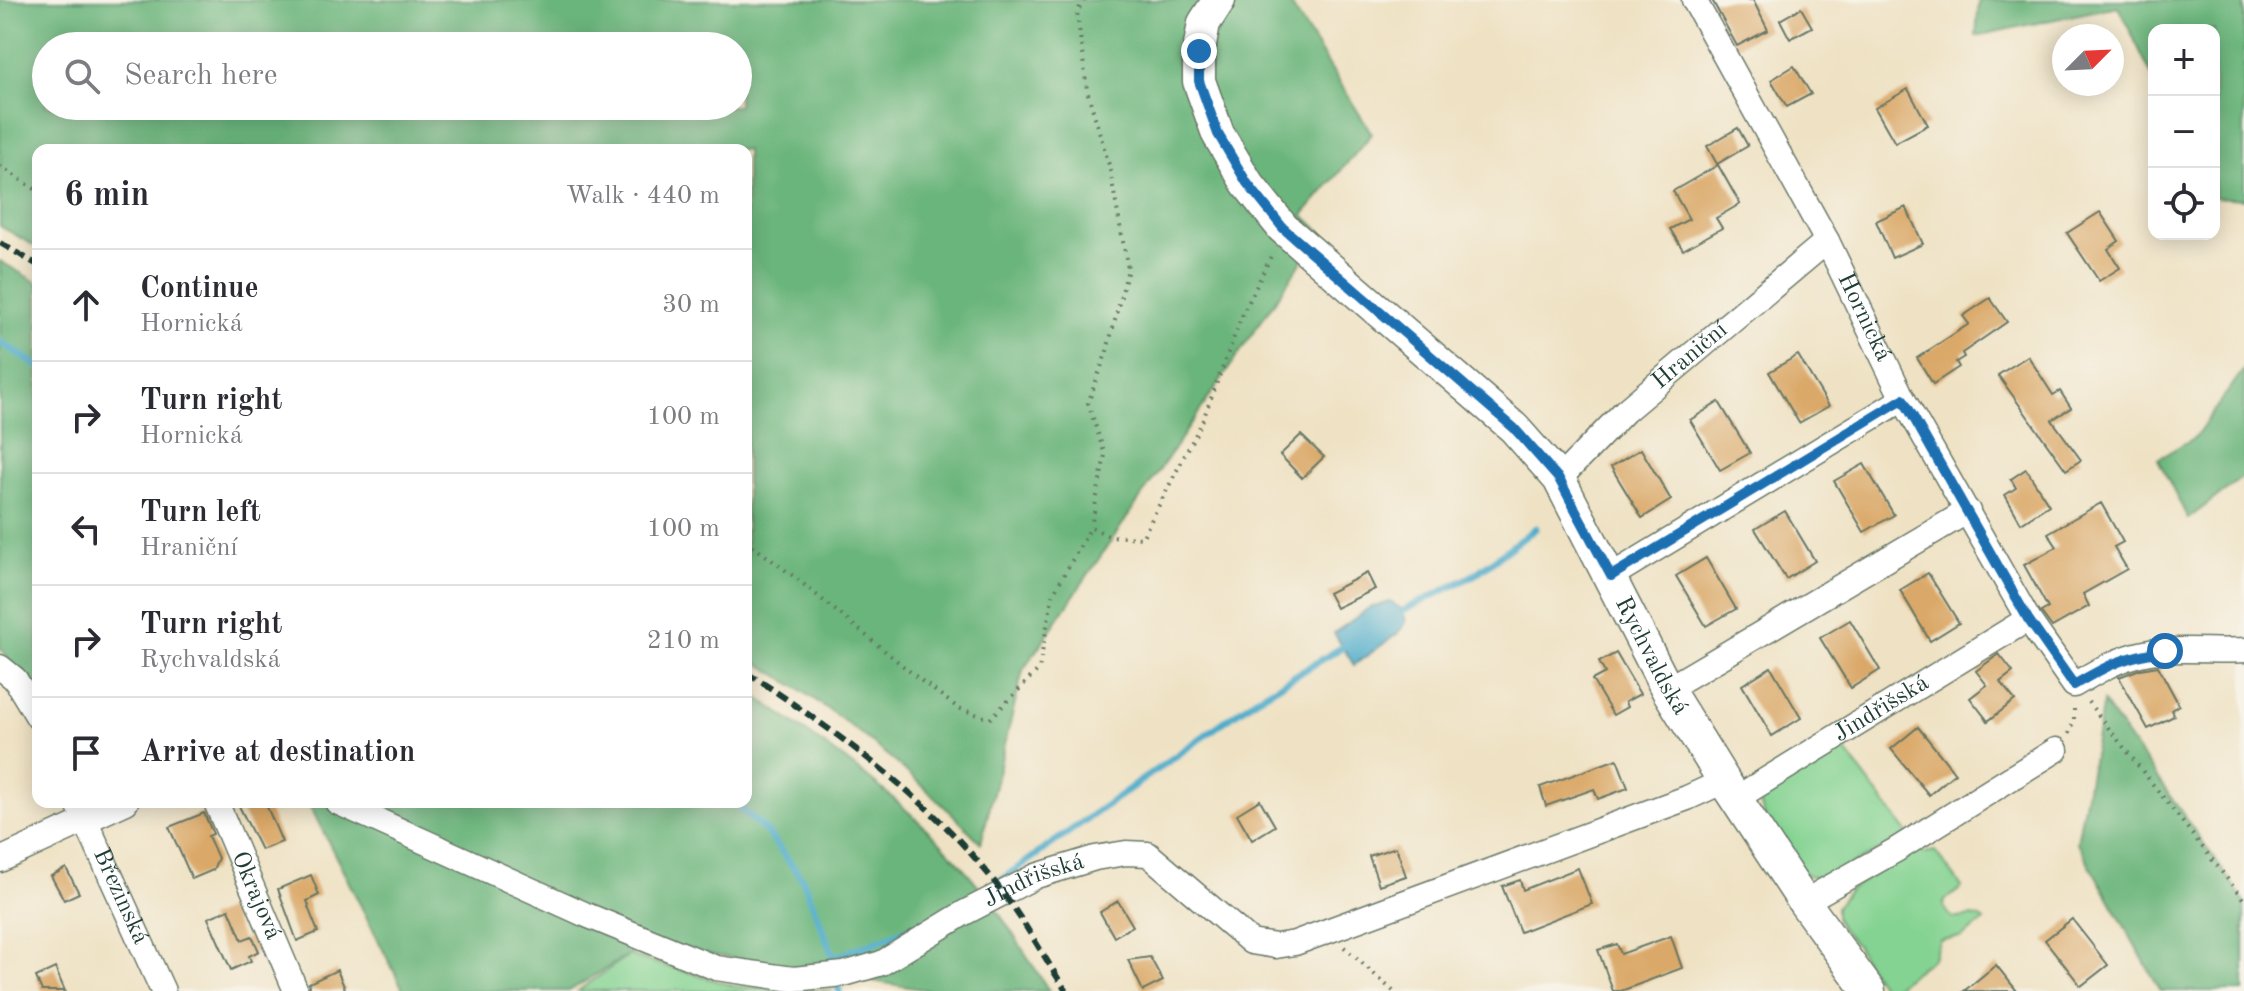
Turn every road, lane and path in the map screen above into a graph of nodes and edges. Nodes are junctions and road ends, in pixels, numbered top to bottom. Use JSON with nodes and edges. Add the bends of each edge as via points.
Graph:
{"nodes":[{"id":1,"x":1084,"y":0,"type":"edge"},
{"id":2,"x":1219,"y":0,"type":"edge"},
{"id":3,"x":1694,"y":0,"type":"edge"},
{"id":4,"x":0,"y":166,"type":"edge"},
{"id":5,"x":32,"y":187,"type":"edge"},
{"id":6,"x":1283,"y":228,"type":"junction"},
{"id":7,"x":1827,"y":241,"type":"junction"},
{"id":8,"x":1903,"y":399,"type":"junction"},
{"id":9,"x":1559,"y":479,"type":"junction"},
{"id":10,"x":1968,"y":511,"type":"junction"},
{"id":11,"x":1091,"y":527,"type":"junction"},
{"id":12,"x":752,"y":545,"type":"edge"},
{"id":13,"x":1611,"y":576,"type":"junction"},
{"id":14,"x":2028,"y":619,"type":"junction"},
{"id":15,"x":2244,"y":650,"type":"edge"},
{"id":16,"x":0,"y":667,"type":"edge"},
{"id":17,"x":2074,"y":685,"type":"junction"},
{"id":18,"x":1667,"y":689,"type":"junction"},
{"id":19,"x":32,"y":707,"type":"edge"},
{"id":20,"x":2056,"y":750,"type":"joint"},
{"id":21,"x":1730,"y":790,"type":"junction"},
{"id":22,"x":219,"y":808,"type":"edge"},
{"id":23,"x":350,"y":808,"type":"edge"},
{"id":24,"x":81,"y":811,"type":"edge"},
{"id":25,"x":0,"y":860,"type":"edge"},
{"id":26,"x":2244,"y":900,"type":"edge"},
{"id":27,"x":1804,"y":902,"type":"junction"},
{"id":28,"x":1324,"y":933,"type":"junction"},
{"id":29,"x":163,"y":991,"type":"edge"},
{"id":30,"x":296,"y":991,"type":"edge"},
{"id":31,"x":1393,"y":991,"type":"edge"},
{"id":32,"x":1869,"y":991,"type":"edge"}],
"edges":[{"from":1,"to":11,"type":"path","via":[[1077,12],[1087,90],[1109,165],[1128,269],[1088,403],[1105,455]]},
{"from":2,"to":6,"type":"street","name":"Rychvaldská","via":[[1204,23],[1199,81],[1218,134],[1247,183]]},
{"from":3,"to":7,"type":"street","name":"Hornická"},
{"from":4,"to":5,"type":"path"},
{"from":6,"to":9,"type":"street","name":"Rychvaldská","via":[[1514,428]]},
{"from":6,"to":11,"type":"path","via":[[1202,422],[1142,538],[1109,536]]},
{"from":7,"to":8,"type":"street","name":"Hornická"},
{"from":7,"to":9,"type":"street","name":"Hraniční","via":[[1625,411]]},
{"from":8,"to":10,"type":"street","name":"Hornická"},
{"from":8,"to":13,"type":"street"},
{"from":9,"to":13,"type":"street","name":"Rychvaldská"},
{"from":10,"to":14,"type":"street","name":"Hornická"},
{"from":10,"to":18,"type":"street"},
{"from":11,"to":12,"type":"path","via":[[1053,594],[1039,669],[990,719],[958,708]]},
{"from":13,"to":18,"type":"street","name":"Rychvaldská"},
{"from":14,"to":17,"type":"street","name":"Hornická"},
{"from":14,"to":21,"type":"street","name":"Jindřišská"},
{"from":15,"to":17,"type":"street","via":[[2138,654]]},
{"from":16,"to":19,"type":"street","via":[[15,679]]},
{"from":17,"to":20,"type":"path","via":[[2074,721],[2067,740]]},
{"from":17,"to":26,"type":"path"},
{"from":18,"to":21,"type":"street","name":"Rychvaldská"},
{"from":20,"to":27,"type":"street"},
{"from":21,"to":27,"type":"street","name":"Rychvaldská"},
{"from":21,"to":28,"type":"street","name":"Jindřišská","via":[[1687,798]]},
{"from":22,"to":30,"type":"street","name":"Okrajová"},
{"from":23,"to":28,"type":"street","name":"Jindřišská","via":[[716,968],[793,979],[844,974],[882,963],[1036,876],[1126,853],[1148,854],[1251,942],[1276,946]]},
{"from":24,"to":25,"type":"street"},
{"from":24,"to":29,"type":"street","name":"Březinská"},
{"from":27,"to":32,"type":"street","name":"Rychvaldská"},
{"from":28,"to":31,"type":"path"}]}
